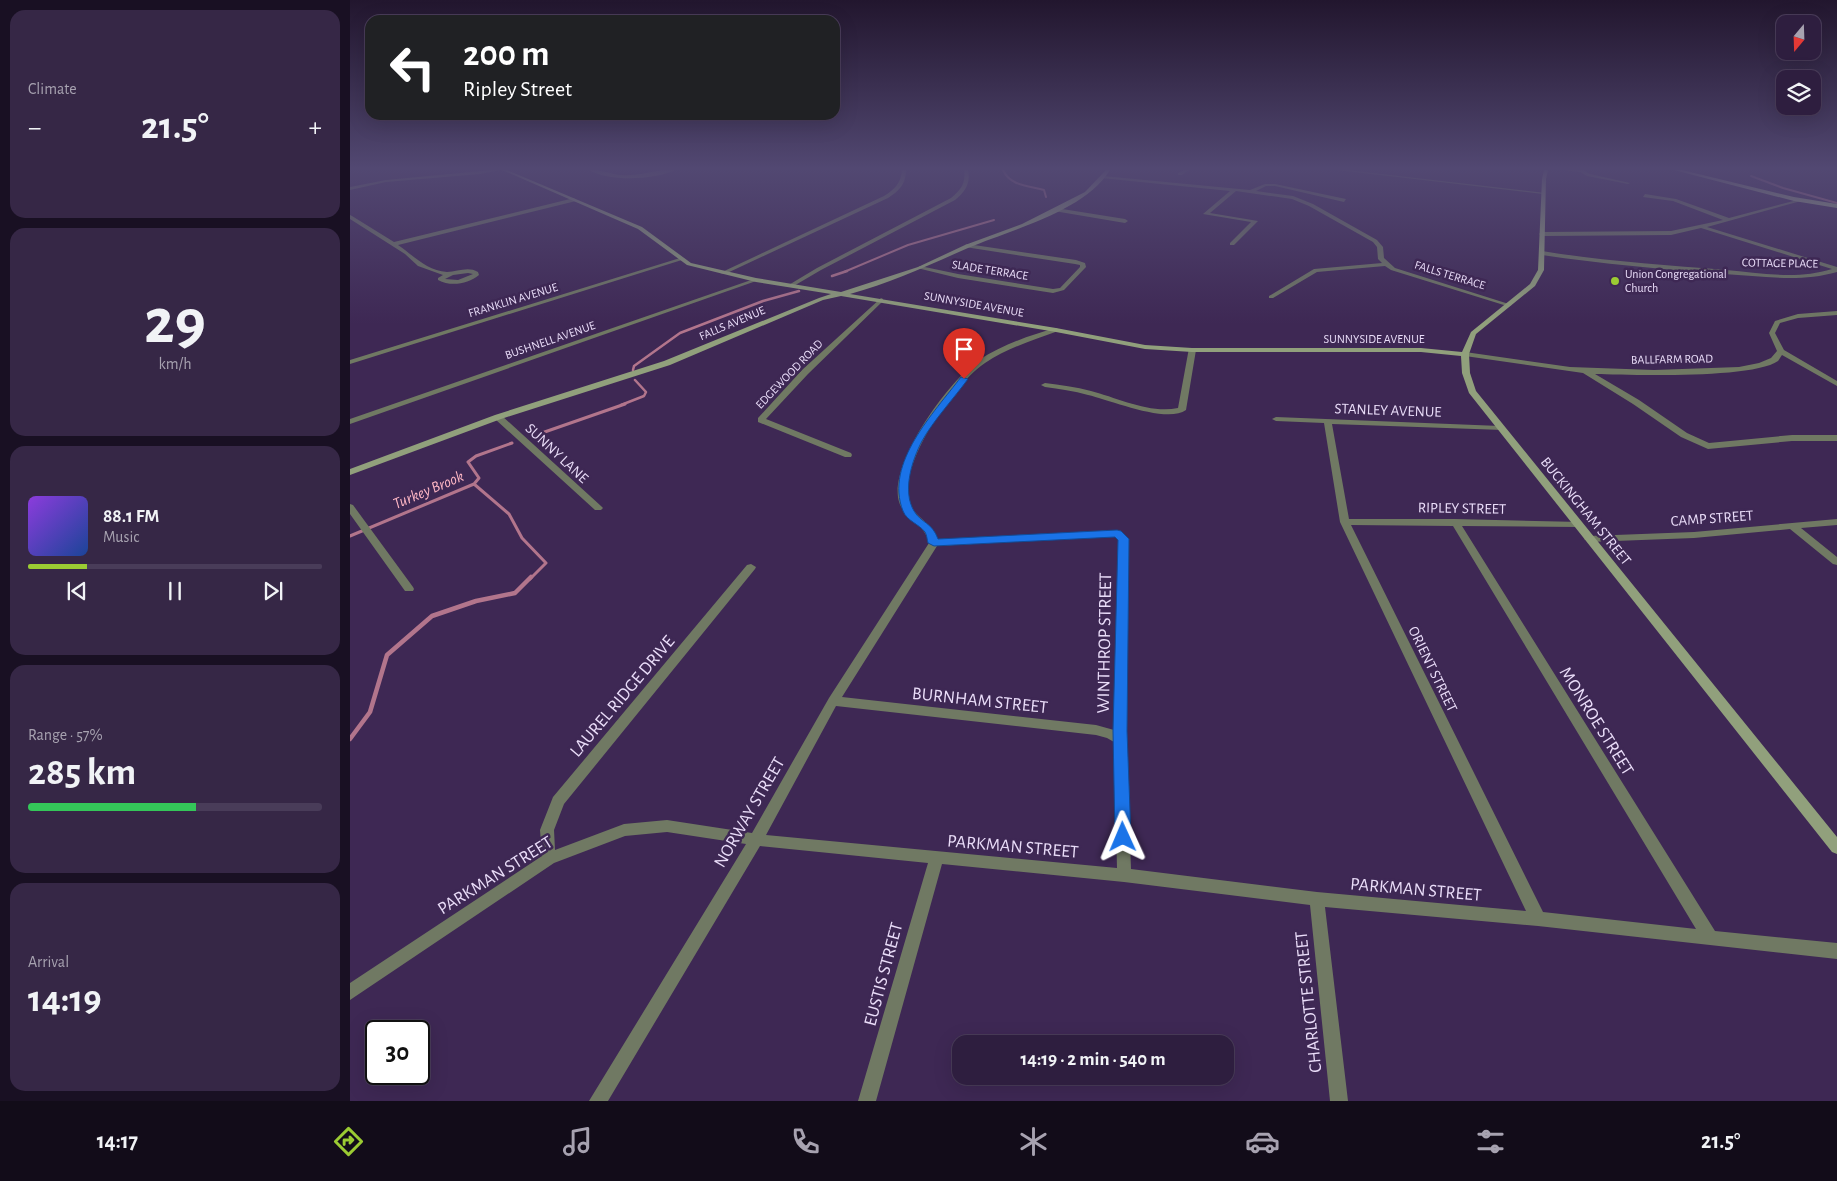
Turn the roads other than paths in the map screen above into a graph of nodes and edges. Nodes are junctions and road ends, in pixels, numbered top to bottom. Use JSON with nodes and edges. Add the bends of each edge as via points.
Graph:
{"nodes":[{"id":1,"x":357,"y":221,"type":"edge"},
{"id":2,"x":487,"y":221,"type":"edge"},
{"id":3,"x":624,"y":221,"type":"edge"},
{"id":4,"x":833,"y":221,"type":"edge"},
{"id":5,"x":912,"y":221,"type":"edge"},
{"id":6,"x":1032,"y":221,"type":"edge"},
{"id":7,"x":1121,"y":221,"type":"edge"},
{"id":8,"x":1255,"y":221,"type":"edge"},
{"id":9,"x":1340,"y":221,"type":"edge"},
{"id":10,"x":1542,"y":221,"type":"edge"},
{"id":11,"x":1724,"y":221,"type":"edge"},
{"id":12,"x":1125,"y":222,"type":"dead end"},
{"id":13,"x":1702,"y":227,"type":"junction"},
{"id":14,"x":1542,"y":234,"type":"junction"},
{"id":15,"x":394,"y":244,"type":"junction"},
{"id":16,"x":1232,"y":244,"type":"dead end"},
{"id":17,"x":967,"y":246,"type":"junction"},
{"id":18,"x":1542,"y":253,"type":"junction"},
{"id":19,"x":682,"y":259,"type":"junction"},
{"id":20,"x":1384,"y":264,"type":"junction"},
{"id":21,"x":920,"y":268,"type":"junction"},
{"id":22,"x":1837,"y":270,"type":"edge"},
{"id":23,"x":723,"y":273,"type":"junction"},
{"id":24,"x":447,"y":274,"type":"junction"},
{"id":25,"x":756,"y":280,"type":"junction"},
{"id":26,"x":790,"y":286,"type":"junction"},
{"id":27,"x":842,"y":294,"type":"junction"},
{"id":28,"x":1271,"y":297,"type":"dead end"},
{"id":29,"x":881,"y":300,"type":"junction"},
{"id":30,"x":1509,"y":305,"type":"junction"},
{"id":31,"x":1837,"y":313,"type":"edge"},
{"id":32,"x":1056,"y":330,"type":"junction"},
{"id":33,"x":1192,"y":350,"type":"junction"},
{"id":34,"x":1781,"y":351,"type":"junction"},
{"id":35,"x":1465,"y":354,"type":"junction"},
{"id":36,"x":350,"y":362,"type":"edge"},
{"id":37,"x":1584,"y":371,"type":"junction"},
{"id":38,"x":1837,"y":384,"type":"edge"},
{"id":39,"x":1045,"y":385,"type":"dead end"},
{"id":40,"x":498,"y":417,"type":"junction"},
{"id":41,"x":1276,"y":419,"type":"dead end"},
{"id":42,"x":350,"y":422,"type":"edge"},
{"id":43,"x":1328,"y":422,"type":"junction"},
{"id":44,"x":1500,"y":428,"type":"junction"},
{"id":45,"x":1837,"y":438,"type":"edge"},
{"id":46,"x":848,"y":455,"type":"dead end"},
{"id":47,"x":350,"y":472,"type":"edge"},
{"id":48,"x":350,"y":507,"type":"edge"},
{"id":49,"x":598,"y":508,"type":"dead end"},
{"id":50,"x":1345,"y":522,"type":"junction"},
{"id":51,"x":1455,"y":522,"type":"junction"},
{"id":52,"x":1837,"y":522,"type":"edge"},
{"id":53,"x":1578,"y":524,"type":"junction"},
{"id":54,"x":1793,"y":527,"type":"junction"},
{"id":55,"x":1589,"y":539,"type":"junction"},
{"id":56,"x":934,"y":543,"type":"junction"},
{"id":57,"x":1837,"y":562,"type":"edge"},
{"id":58,"x":751,"y":567,"type":"dead end"},
{"id":59,"x":409,"y":588,"type":"dead end"},
{"id":60,"x":833,"y":702,"type":"junction"},
{"id":61,"x":1120,"y":740,"type":"junction"},
{"id":62,"x":756,"y":840,"type":"junction"},
{"id":63,"x":1837,"y":848,"type":"edge"},
{"id":64,"x":936,"y":858,"type":"junction"},
{"id":65,"x":549,"y":860,"type":"junction"},
{"id":66,"x":1124,"y":875,"type":"junction"},
{"id":67,"x":1317,"y":899,"type":"junction"},
{"id":68,"x":1538,"y":920,"type":"junction"},
{"id":69,"x":1710,"y":937,"type":"junction"},
{"id":70,"x":1837,"y":951,"type":"edge"},
{"id":71,"x":350,"y":992,"type":"edge"},
{"id":72,"x":598,"y":1101,"type":"edge"},
{"id":73,"x":868,"y":1101,"type":"edge"},
{"id":74,"x":1339,"y":1101,"type":"edge"}],
"edges":[{"from":1,"to":15,"type":"street"},
{"from":2,"to":15,"type":"street"},
{"from":3,"to":19,"type":"main road","name":"SUNNYSIDE AVENUE","via":[[640,228]]},
{"from":4,"to":23,"type":"street"},
{"from":5,"to":26,"type":"street"},
{"from":6,"to":17,"type":"main road","name":"FALLS AVENUE"},
{"from":7,"to":12,"type":"street"},
{"from":8,"to":16,"type":"street"},
{"from":9,"to":20,"type":"street","via":[[1375,241]]},
{"from":10,"to":14,"type":"main road"},
{"from":11,"to":13,"type":"street"},
{"from":13,"to":14,"type":"street","via":[[1672,233]]},
{"from":13,"to":22,"type":"street"},
{"from":14,"to":18,"type":"main road"},
{"from":15,"to":24,"type":"street","via":[[424,268]]},
{"from":17,"to":21,"type":"main road","name":"FALLS AVENUE"},
{"from":17,"to":21,"type":"street","name":"SLADE TERRACE","via":[[1083,264],[1058,291]]},
{"from":18,"to":22,"type":"street","name":"COTTAGE PLACE","via":[[1601,262],[1778,276],[1824,275]]},
{"from":18,"to":30,"type":"main road","via":[[1541,270],[1533,285]]},
{"from":19,"to":23,"type":"main road","name":"SUNNYSIDE AVENUE"},
{"from":19,"to":36,"type":"street","name":"FRANKLIN AVENUE"},
{"from":20,"to":28,"type":"street","name":"FALLS TERRACE","via":[[1316,270]]},
{"from":20,"to":30,"type":"street","name":"FALLS TERRACE"},
{"from":21,"to":27,"type":"main road","name":"FALLS AVENUE"},
{"from":23,"to":25,"type":"main road","name":"SUNNYSIDE AVENUE"},
{"from":24,"to":24,"type":"street","via":[[441,278],[442,281],[464,280],[476,273],[468,270]]},
{"from":25,"to":26,"type":"main road","name":"SUNNYSIDE AVENUE"},
{"from":25,"to":42,"type":"street","name":"BUSHNELL AVENUE"},
{"from":26,"to":27,"type":"main road","name":"SUNNYSIDE AVENUE"},
{"from":27,"to":29,"type":"main road","name":"SUNNYSIDE AVENUE"},
{"from":27,"to":40,"type":"main road","name":"FALLS AVENUE","via":[[822,299],[668,363]]},
{"from":29,"to":32,"type":"main road","name":"SUNNYSIDE AVENUE"},
{"from":29,"to":46,"type":"street","name":"EDGEWOOD ROAD","via":[[805,372],[761,420]]},
{"from":30,"to":35,"type":"main road","via":[[1474,333]]},
{"from":31,"to":34,"type":"street","via":[[1798,316],[1777,322],[1772,334]]},
{"from":32,"to":33,"type":"main road","name":"SUNNYSIDE AVENUE","via":[[1145,347]]},
{"from":32,"to":56,"type":"street","via":[[1012,346],[974,368],[918,441],[906,473],[903,496],[909,514],[930,531]]},
{"from":33,"to":35,"type":"main road","name":"SUNNYSIDE AVENUE","via":[[1421,350]]},
{"from":33,"to":39,"type":"street","via":[[1185,401],[1182,410],[1176,413],[1158,412]]},
{"from":34,"to":37,"type":"street","name":"BALLFARM ROAD","via":[[1774,360],[1726,370]]},
{"from":34,"to":38,"type":"street"},
{"from":35,"to":37,"type":"street","name":"BALLFARM ROAD"},
{"from":35,"to":44,"type":"main road","name":"BUCKINGHAM STREET","via":[[1466,373],[1472,391]]},
{"from":37,"to":45,"type":"street","via":[[1684,435],[1708,446],[1792,438]]},
{"from":40,"to":47,"type":"main road","name":"FALLS AVENUE"},
{"from":40,"to":49,"type":"street","name":"SUNNY LANE"},
{"from":41,"to":43,"type":"street","name":"STANLEY AVENUE"},
{"from":43,"to":44,"type":"street","name":"STANLEY AVENUE"},
{"from":43,"to":50,"type":"street","name":"ORIENT STREET"},
{"from":44,"to":53,"type":"main road","name":"BUCKINGHAM STREET"},
{"from":48,"to":59,"type":"street"},
{"from":50,"to":51,"type":"street","name":"RIPLEY STREET"},
{"from":50,"to":68,"type":"street","name":"ORIENT STREET"},
{"from":51,"to":53,"type":"street","name":"RIPLEY STREET"},
{"from":51,"to":69,"type":"street","name":"MONROE STREET"},
{"from":52,"to":54,"type":"street","name":"CAMP STREET"},
{"from":53,"to":55,"type":"main road","name":"BUCKINGHAM STREET"},
{"from":54,"to":55,"type":"street","name":"CAMP STREET"},
{"from":54,"to":57,"type":"street"},
{"from":55,"to":63,"type":"main road","name":"BUCKINGHAM STREET"},
{"from":56,"to":60,"type":"street","name":"NORWAY STREET"},
{"from":56,"to":61,"type":"street","name":"WINTHROP STREET","via":[[1117,533],[1124,539]]},
{"from":58,"to":65,"type":"street","name":"LAUREL RIDGE DRIVE","via":[[558,801],[546,830]]},
{"from":60,"to":61,"type":"street","name":"BURNHAM STREET","via":[[1096,730]]},
{"from":60,"to":62,"type":"street","name":"NORWAY STREET"},
{"from":61,"to":66,"type":"street","name":"WINTHROP STREET"},
{"from":62,"to":64,"type":"street","name":"PARKMAN STREET"},
{"from":62,"to":65,"type":"street","name":"PARKMAN STREET","via":[[667,826],[624,830]]},
{"from":62,"to":72,"type":"street","name":"NORWAY STREET"},
{"from":64,"to":66,"type":"street","name":"PARKMAN STREET"},
{"from":64,"to":73,"type":"street","name":"EUSTIS STREET"},
{"from":65,"to":71,"type":"street","name":"PARKMAN STREET"},
{"from":66,"to":67,"type":"street","name":"PARKMAN STREET"},
{"from":67,"to":68,"type":"street","name":"PARKMAN STREET"},
{"from":67,"to":74,"type":"street","name":"CHARLOTTE STREET"},
{"from":68,"to":69,"type":"street","name":"PARKMAN STREET"},
{"from":69,"to":70,"type":"street","name":"PARKMAN STREET"}]}
